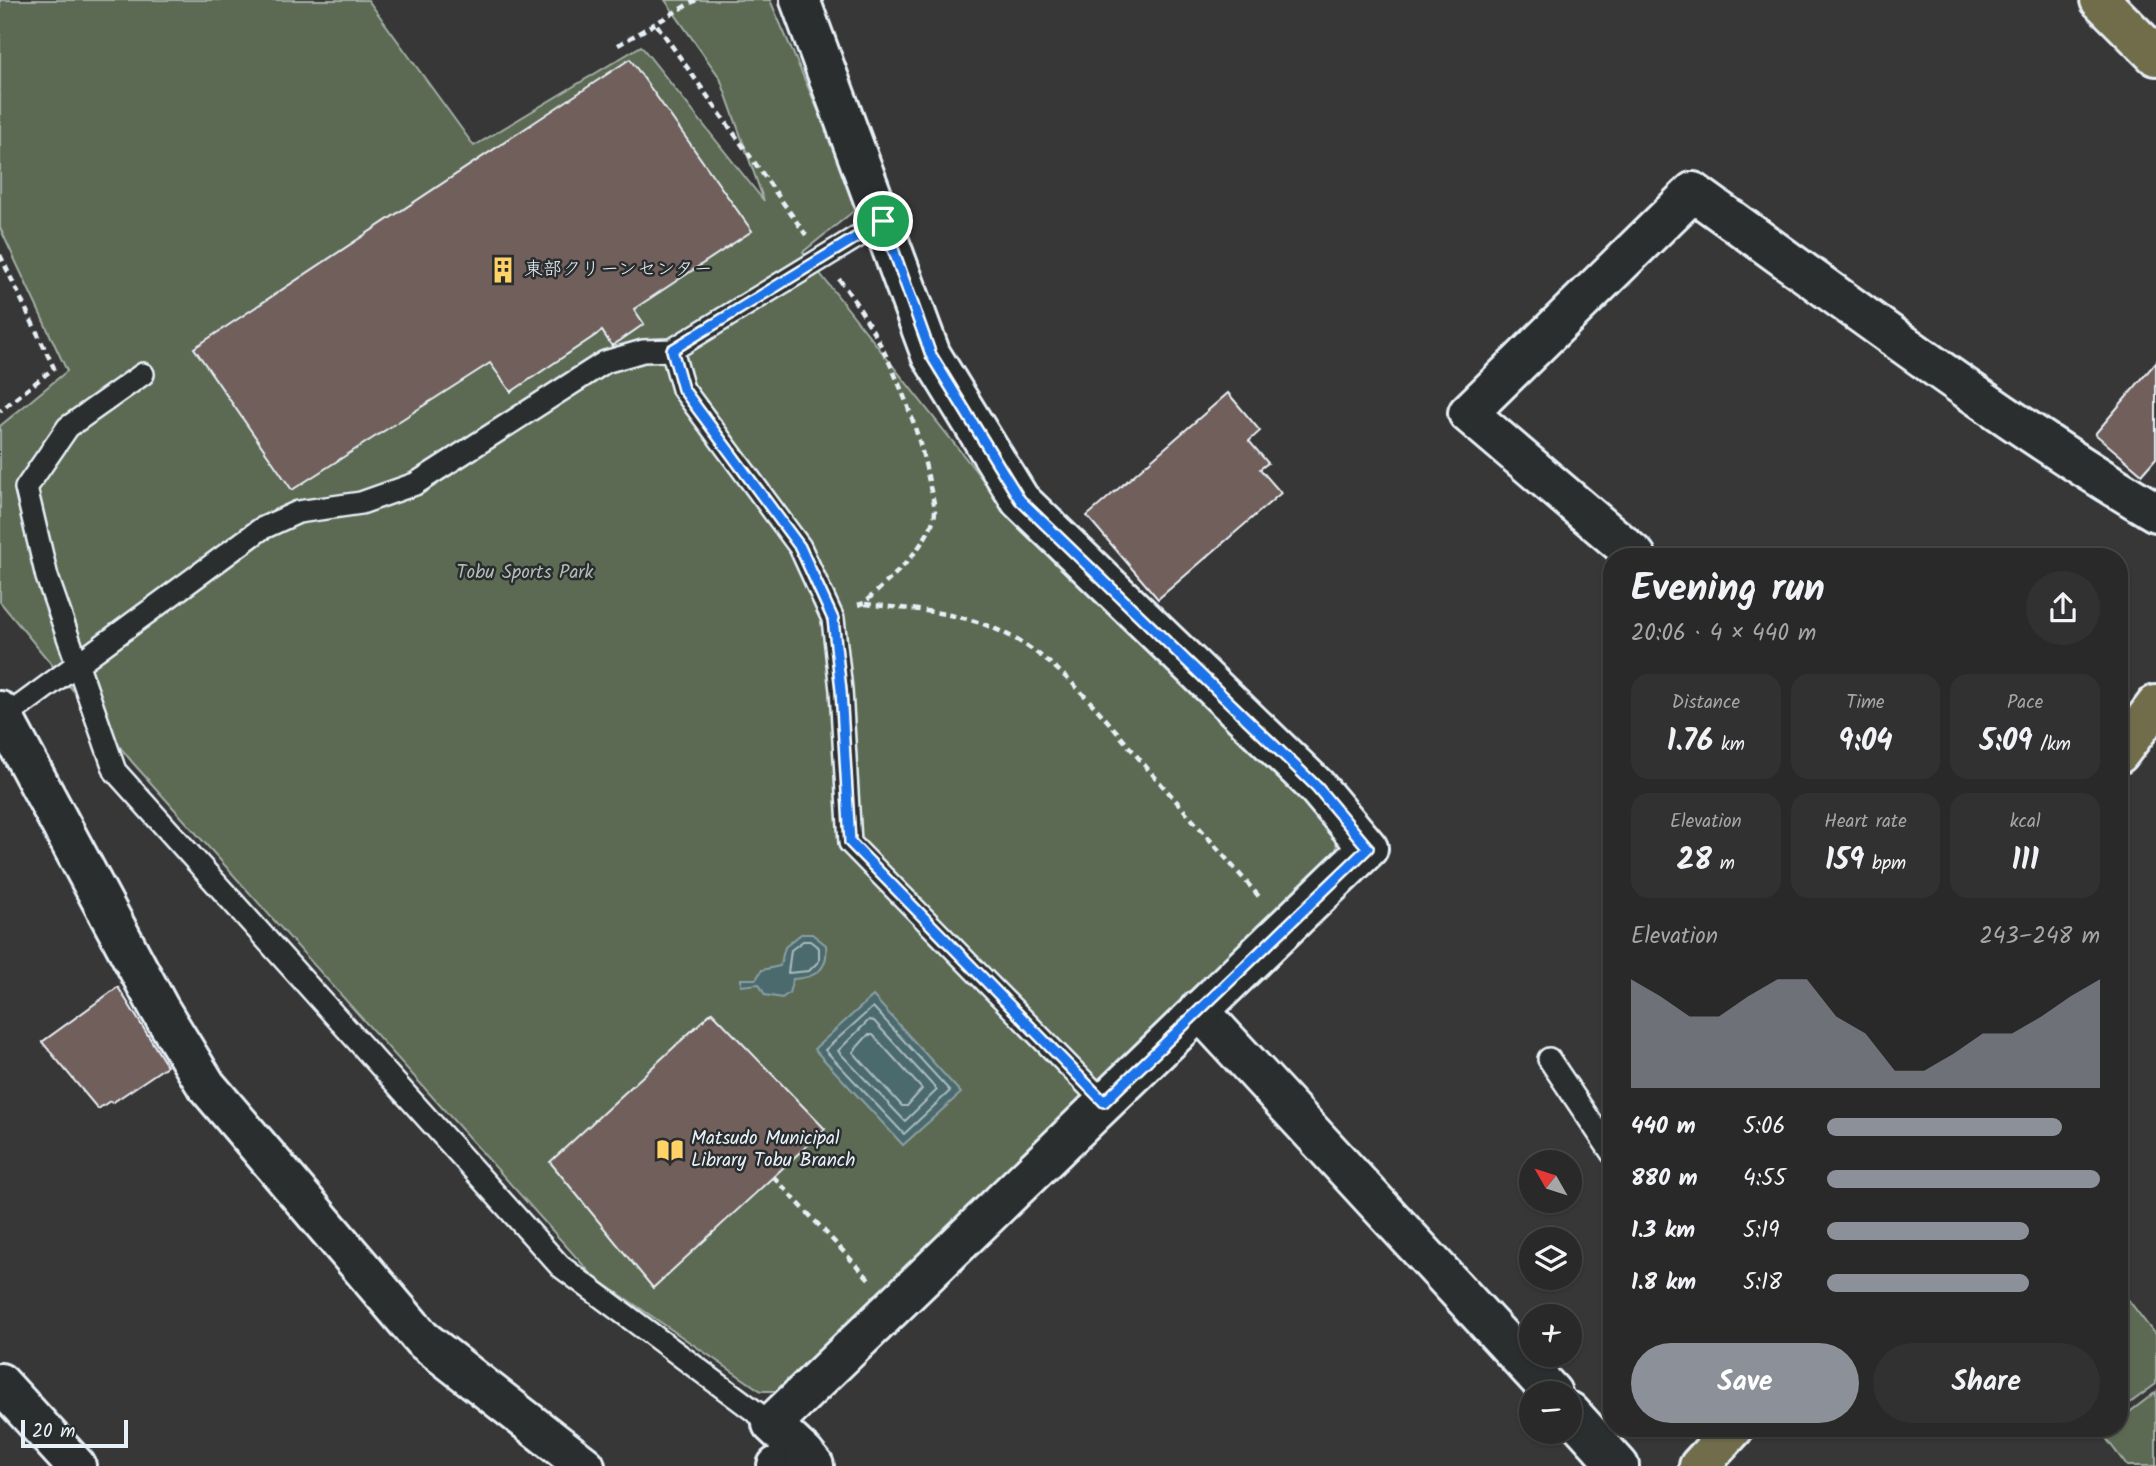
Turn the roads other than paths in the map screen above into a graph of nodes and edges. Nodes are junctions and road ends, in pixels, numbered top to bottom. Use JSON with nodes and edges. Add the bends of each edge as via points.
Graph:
{"nodes":[{"id":1,"x":800,"y":0,"type":"edge"},
{"id":2,"x":2100,"y":0,"type":"edge"},
{"id":3,"x":2156,"y":55,"type":"edge"},
{"id":4,"x":883,"y":221,"type":"junction"},
{"id":5,"x":672,"y":350,"type":"junction"},
{"id":6,"x":143,"y":374,"type":"dead end"},
{"id":7,"x":2156,"y":512,"type":"edge"},
{"id":8,"x":1627,"y":548,"type":"edge"},
{"id":9,"x":76,"y":663,"type":"junction"},
{"id":10,"x":2156,"y":705,"type":"edge"},
{"id":11,"x":2,"y":715,"type":"edge"},
{"id":12,"x":2128,"y":742,"type":"edge"},
{"id":13,"x":1199,"y":1010,"type":"junction"},
{"id":14,"x":1549,"y":1059,"type":"dead end"},
{"id":15,"x":1104,"y":1102,"type":"junction"},
{"id":16,"x":1603,"y":1140,"type":"edge"},
{"id":17,"x":1541,"y":1381,"type":"edge"},
{"id":18,"x":0,"y":1383,"type":"edge"},
{"id":19,"x":772,"y":1424,"type":"junction"},
{"id":20,"x":1582,"y":1425,"type":"edge"},
{"id":21,"x":1726,"y":1437,"type":"edge"},
{"id":22,"x":798,"y":1462,"type":"edge"},
{"id":23,"x":76,"y":1466,"type":"edge"},
{"id":24,"x":585,"y":1466,"type":"edge"},
{"id":25,"x":1619,"y":1466,"type":"edge"},
{"id":26,"x":1699,"y":1466,"type":"edge"}],
"edges":[{"from":1,"to":4,"type":"street"},
{"from":2,"to":3,"type":"main road"},
{"from":4,"to":5,"type":"lane"},
{"from":4,"to":13,"type":"street","via":[[931,355],[1020,500],[1317,787],[1368,848]]},
{"from":5,"to":9,"type":"lane","via":[[643,351],[605,362],[415,484],[361,503],[298,512],[261,529]]},
{"from":5,"to":15,"type":"lane","via":[[683,389],[800,547],[830,612],[841,690],[850,842]]},
{"from":6,"to":9,"type":"lane","via":[[68,427],[26,488],[47,577]]},
{"from":7,"to":8,"type":"street","via":[[1930,361],[1693,192],[1468,413]]},
{"from":9,"to":11,"type":"lane"},
{"from":9,"to":19,"type":"lane","via":[[115,771],[560,1266]]},
{"from":10,"to":12,"type":"main road"},
{"from":11,"to":24,"type":"street","via":[[159,1009],[206,1085],[422,1339]]},
{"from":13,"to":15,"type":"street"},
{"from":13,"to":17,"type":"street"},
{"from":14,"to":16,"type":"lane"},
{"from":15,"to":19,"type":"street"},
{"from":18,"to":23,"type":"street"},
{"from":19,"to":22,"type":"street"},
{"from":20,"to":25,"type":"street"},
{"from":21,"to":26,"type":"main road"}]}
